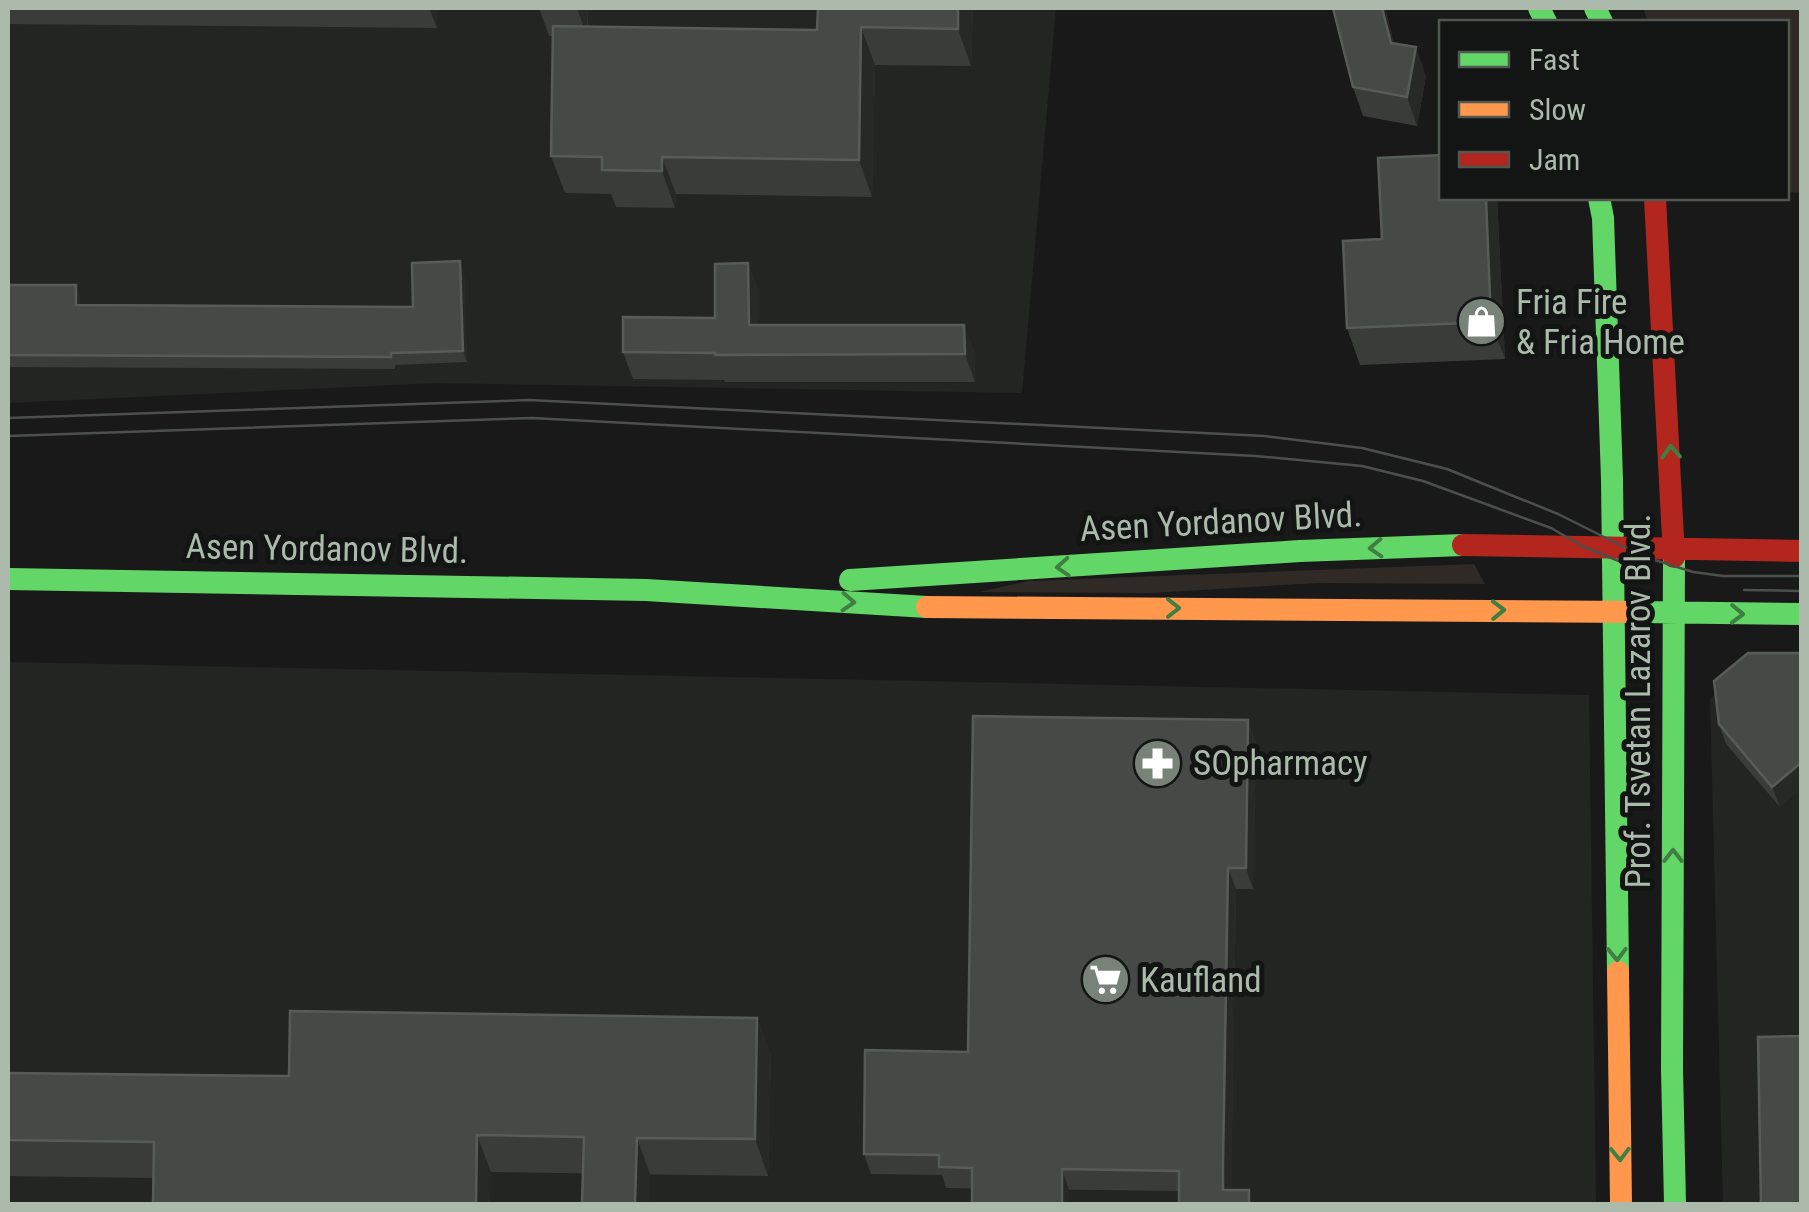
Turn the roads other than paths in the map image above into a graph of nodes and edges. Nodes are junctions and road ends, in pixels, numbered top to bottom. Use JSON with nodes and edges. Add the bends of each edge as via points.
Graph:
{"nodes":[{"id":1,"x":1599,"y":200,"type":"edge"},
{"id":2,"x":1656,"y":200,"type":"edge"},
{"id":3,"x":1612,"y":547,"type":"junction"},
{"id":4,"x":1674,"y":549,"type":"junction"},
{"id":5,"x":1802,"y":551,"type":"edge"},
{"id":6,"x":8,"y":579,"type":"edge"},
{"id":7,"x":646,"y":590,"type":"junction"},
{"id":8,"x":1613,"y":612,"type":"junction"},
{"id":9,"x":1673,"y":612,"type":"junction"},
{"id":10,"x":1802,"y":614,"type":"edge"},
{"id":11,"x":1622,"y":1204,"type":"edge"},
{"id":12,"x":1675,"y":1204,"type":"edge"}],
"edges":[{"from":1,"to":3,"type":"main road","name":"Prof. Tsvetan Lazarov Blvd."},
{"from":4,"to":2,"type":"main road","name":"Prof. Tsvetan Lazarov Blvd.","one_way":true},
{"from":3,"to":4,"type":"main road","name":"Asen Yordanov Blvd."},
{"from":3,"to":7,"type":"main road","name":"Asen Yordanov Blvd.","one_way":true,"via":[[1451,544]]},
{"from":3,"to":8,"type":"main road","name":"Prof. Tsvetan Lazarov Blvd."},
{"from":4,"to":5,"type":"main road","name":"Asen Yordanov Blvd."},
{"from":4,"to":9,"type":"main road","name":"Prof. Tsvetan Lazarov Blvd."},
{"from":6,"to":7,"type":"main road","name":"Asen Yordanov Blvd."},
{"from":7,"to":8,"type":"main road","name":"Asen Yordanov Blvd.","one_way":true,"via":[[926,607]]},
{"from":8,"to":9,"type":"main road","name":"Asen Yordanov Blvd."},
{"from":8,"to":11,"type":"main road","name":"Prof. Tsvetan Lazarov Blvd.","one_way":true},
{"from":9,"to":10,"type":"main road","name":"Asen Yordanov Blvd.","one_way":true},
{"from":12,"to":9,"type":"main road","name":"Prof. Tsvetan Lazarov Blvd.","one_way":true}]}
